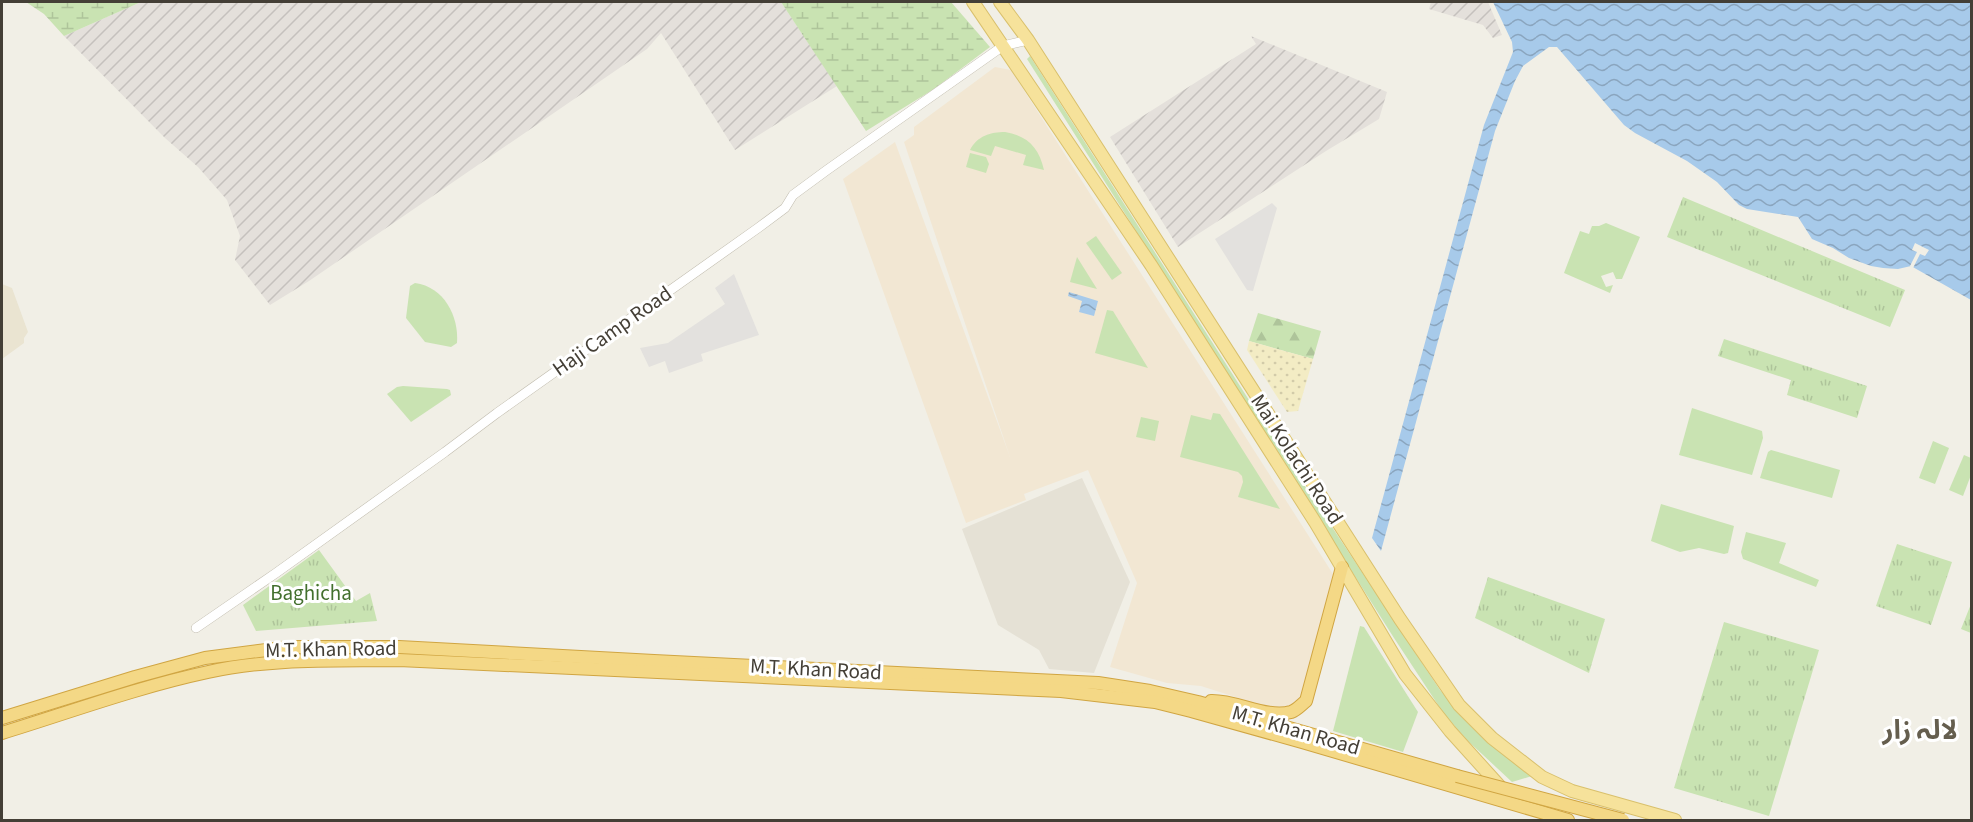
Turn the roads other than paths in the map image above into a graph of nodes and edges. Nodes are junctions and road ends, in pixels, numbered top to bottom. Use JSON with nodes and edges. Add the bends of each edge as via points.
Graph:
{"nodes":[{"id":1,"x":973,"y":2,"type":"edge"},
{"id":2,"x":1000,"y":2,"type":"edge"},
{"id":3,"x":1028,"y":40,"type":"junction"},
{"id":4,"x":1003,"y":46,"type":"junction"},
{"id":5,"x":1342,"y":567,"type":"junction"},
{"id":6,"x":196,"y":628,"type":"dead end"},
{"id":7,"x":1198,"y":702,"type":"junction"},
{"id":8,"x":2,"y":718,"type":"edge"},
{"id":9,"x":2,"y":734,"type":"edge"},
{"id":10,"x":1303,"y":737,"type":"junction"},
{"id":11,"x":1532,"y":811,"type":"junction"},
{"id":12,"x":1568,"y":820,"type":"edge"},
{"id":13,"x":1623,"y":820,"type":"edge"},
{"id":14,"x":1675,"y":820,"type":"edge"}],
"edges":[{"from":1,"to":4,"type":"main road","name":"Mai Kolachi Road"},
{"from":2,"to":3,"type":"main road","name":"Mai Kolachi Road"},
{"from":3,"to":4,"type":"street","name":"Haji Camp Road"},
{"from":3,"to":14,"type":"main road","name":"Mai Kolachi Road","via":[[1459,705],[1492,738],[1542,777],[1572,791]]},
{"from":4,"to":5,"type":"main road","name":"Mai Kolachi Road","via":[[1150,265]]},
{"from":4,"to":6,"type":"street","name":"Haji Camp Road","via":[[793,195],[785,208],[758,228]]},
{"from":5,"to":7,"type":"highway","via":[[1306,701],[1290,712],[1278,713],[1224,701]]},
{"from":5,"to":11,"type":"main road","name":"Mai Kolachi Road","via":[[1405,674],[1428,705],[1511,800]]},
{"from":7,"to":8,"type":"highway","name":"M.T. Khan Road","via":[[1098,683],[1039,679],[399,647],[289,647],[205,658]]},
{"from":7,"to":10,"type":"highway","name":"M.T. Khan Road"},
{"from":9,"to":10,"type":"highway","name":"M.T. Khan Road","via":[[208,672],[293,661],[399,660],[1061,691],[1155,702]]},
{"from":10,"to":11,"type":"highway","name":"M.T. Khan Road","via":[[1354,757]]},
{"from":10,"to":13,"type":"highway","name":"M.T. Khan Road","bridge":true},
{"from":11,"to":12,"type":"highway","name":"M.T. Khan Road"}]}
